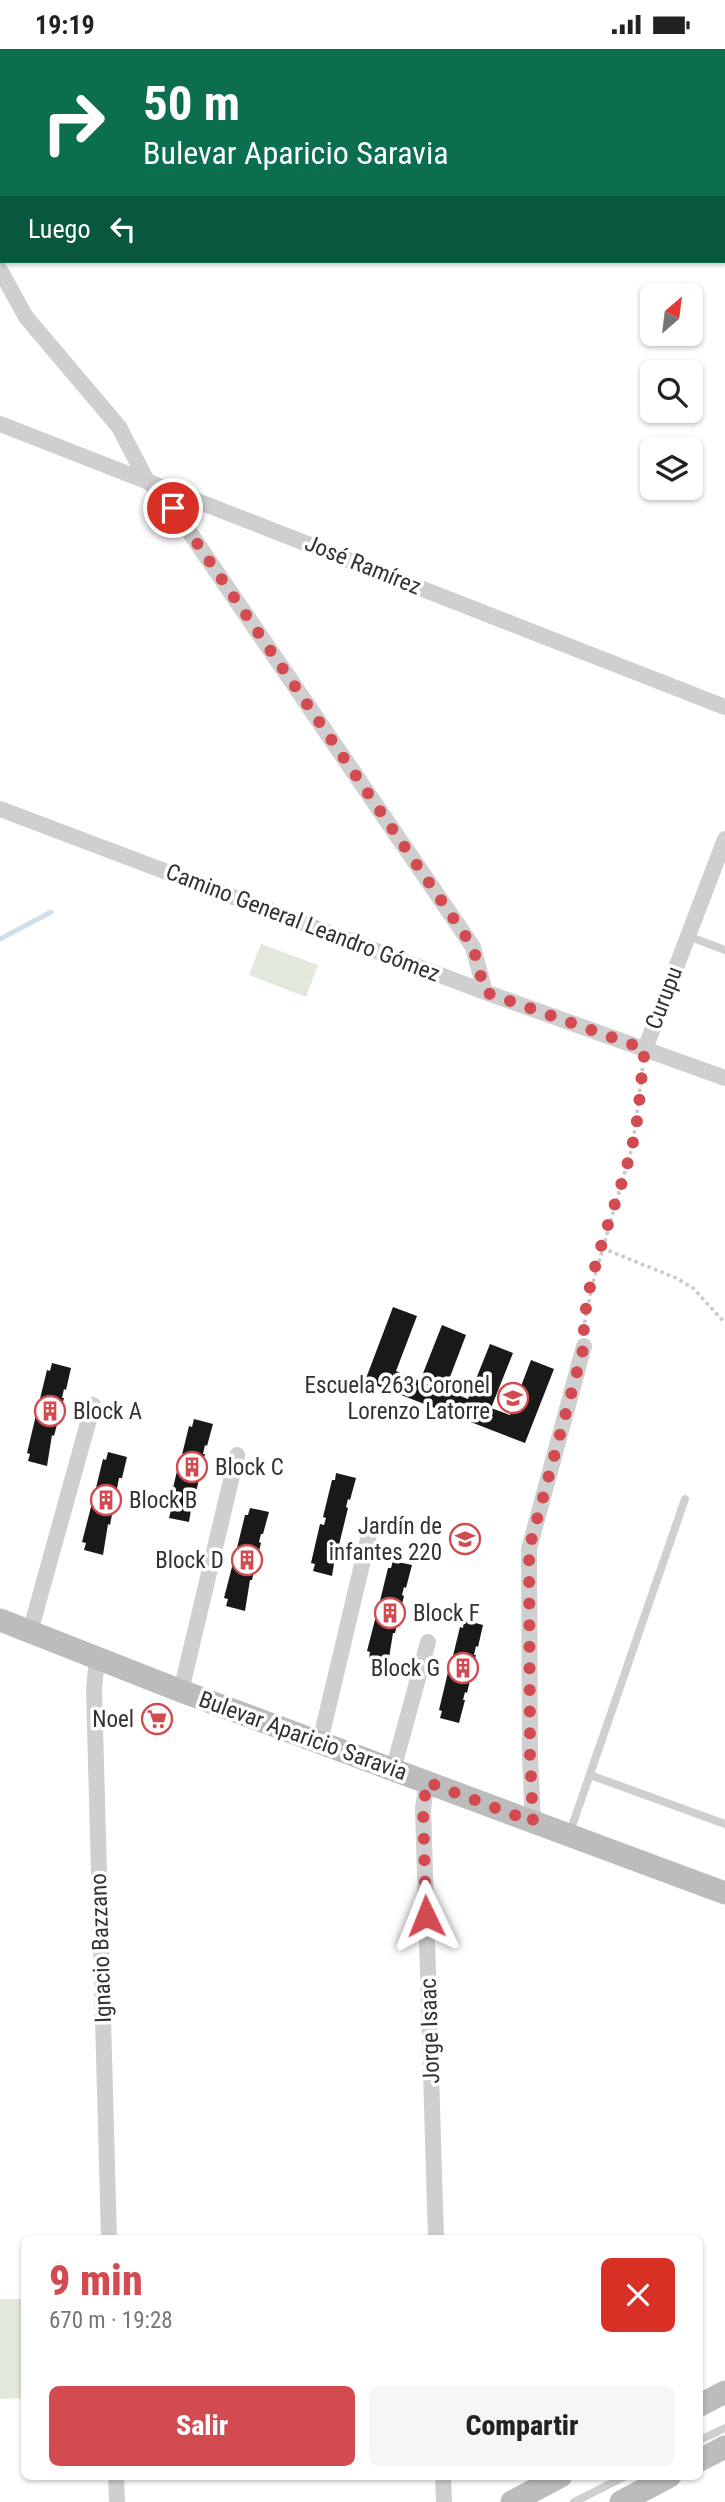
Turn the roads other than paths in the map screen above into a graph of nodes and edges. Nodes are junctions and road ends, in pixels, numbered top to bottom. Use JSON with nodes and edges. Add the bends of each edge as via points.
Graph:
{"nodes":[{"id":1,"x":0,"y":270,"type":"edge"},
{"id":2,"x":0,"y":424,"type":"edge"},
{"id":3,"x":146,"y":479,"type":"junction"},
{"id":4,"x":725,"y":707,"type":"edge"},
{"id":5,"x":0,"y":809,"type":"edge"},
{"id":6,"x":725,"y":839,"type":"edge"},
{"id":7,"x":688,"y":936,"type":"junction"},
{"id":8,"x":725,"y":950,"type":"edge"},
{"id":9,"x":485,"y":992,"type":"junction"},
{"id":10,"x":645,"y":1049,"type":"junction"},
{"id":11,"x":725,"y":1078,"type":"edge"},
{"id":12,"x":584,"y":1346,"type":"road end"},
{"id":13,"x":93,"y":1405,"type":"dead end"},
{"id":14,"x":237,"y":1455,"type":"dead end"},
{"id":15,"x":685,"y":1499,"type":"dead end"},
{"id":16,"x":369,"y":1535,"type":"dead end"},
{"id":17,"x":0,"y":1620,"type":"edge"},
{"id":18,"x":30,"y":1632,"type":"junction"},
{"id":19,"x":428,"y":1642,"type":"dead end"},
{"id":20,"x":97,"y":1658,"type":"junction"},
{"id":21,"x":181,"y":1691,"type":"junction"},
{"id":22,"x":320,"y":1742,"type":"junction"},
{"id":23,"x":393,"y":1770,"type":"junction"},
{"id":24,"x":590,"y":1775,"type":"junction"},
{"id":25,"x":427,"y":1782,"type":"junction"},
{"id":26,"x":533,"y":1822,"type":"junction"},
{"id":27,"x":725,"y":1824,"type":"edge"},
{"id":28,"x":569,"y":1835,"type":"junction"},
{"id":29,"x":725,"y":1893,"type":"edge"},
{"id":30,"x":109,"y":2235,"type":"edge"},
{"id":31,"x":436,"y":2235,"type":"edge"},
{"id":32,"x":725,"y":2392,"type":"edge"},
{"id":33,"x":703,"y":2403,"type":"edge"},
{"id":34,"x":725,"y":2428,"type":"edge"},
{"id":35,"x":703,"y":2439,"type":"edge"},
{"id":36,"x":725,"y":2447,"type":"edge"},
{"id":37,"x":703,"y":2458,"type":"edge"},
{"id":38,"x":116,"y":2480,"type":"edge"},
{"id":39,"x":443,"y":2480,"type":"edge"},
{"id":40,"x":553,"y":2480,"type":"edge"},
{"id":41,"x":618,"y":2480,"type":"edge"},
{"id":42,"x":662,"y":2480,"type":"edge"},
{"id":43,"x":117,"y":2502,"type":"edge"},
{"id":44,"x":444,"y":2502,"type":"edge"},
{"id":45,"x":512,"y":2502,"type":"edge"},
{"id":46,"x":574,"y":2502,"type":"edge"},
{"id":47,"x":621,"y":2502,"type":"edge"}],
"edges":[{"from":1,"to":3,"type":"street","via":[[26,317],[119,427]]},
{"from":2,"to":3,"type":"street","name":"José Ramírez"},
{"from":3,"to":4,"type":"street","name":"José Ramírez"},
{"from":3,"to":9,"type":"street","via":[[173,508],[473,947]]},
{"from":5,"to":9,"type":"street","name":"Camino General Leandro Gómez"},
{"from":6,"to":7,"type":"street","name":"Curupu"},
{"from":7,"to":8,"type":"lane"},
{"from":7,"to":10,"type":"street","name":"Curupu"},
{"from":9,"to":10,"type":"street","name":"Camino General Leandro Gómez"},
{"from":10,"to":11,"type":"street","name":"Camino General Leandro Gómez"},
{"from":12,"to":26,"type":"street","via":[[529,1549]]},
{"from":13,"to":18,"type":"street"},
{"from":14,"to":21,"type":"street"},
{"from":15,"to":24,"type":"lane"},
{"from":16,"to":22,"type":"street"},
{"from":17,"to":18,"type":"street","name":"Bulevar Aparicio Saravia"},
{"from":18,"to":20,"type":"street","name":"Bulevar Aparicio Saravia"},
{"from":19,"to":23,"type":"street"},
{"from":20,"to":21,"type":"street","name":"Bulevar Aparicio Saravia"},
{"from":20,"to":30,"type":"street","name":"Ignacio Bazzano","via":[[94,1690]]},
{"from":21,"to":22,"type":"street","name":"Bulevar Aparicio Saravia"},
{"from":22,"to":23,"type":"street","name":"Bulevar Aparicio Saravia"},
{"from":23,"to":25,"type":"street","name":"Bulevar Aparicio Saravia"},
{"from":24,"to":27,"type":"lane"},
{"from":24,"to":28,"type":"lane"},
{"from":25,"to":26,"type":"street","name":"Bulevar Aparicio Saravia"},
{"from":25,"to":31,"type":"street","name":"Jorge Isaac","via":[[423,1808]]},
{"from":26,"to":28,"type":"street","name":"Bulevar Aparicio Saravia"},
{"from":28,"to":29,"type":"street","name":"Bulevar Aparicio Saravia"},
{"from":32,"to":33,"type":"street"},
{"from":34,"to":35,"type":"lane"},
{"from":36,"to":37,"type":"street"},
{"from":38,"to":43,"type":"street"},
{"from":39,"to":44,"type":"street"},
{"from":40,"to":45,"type":"street"},
{"from":41,"to":46,"type":"lane"},
{"from":42,"to":47,"type":"street"}]}
